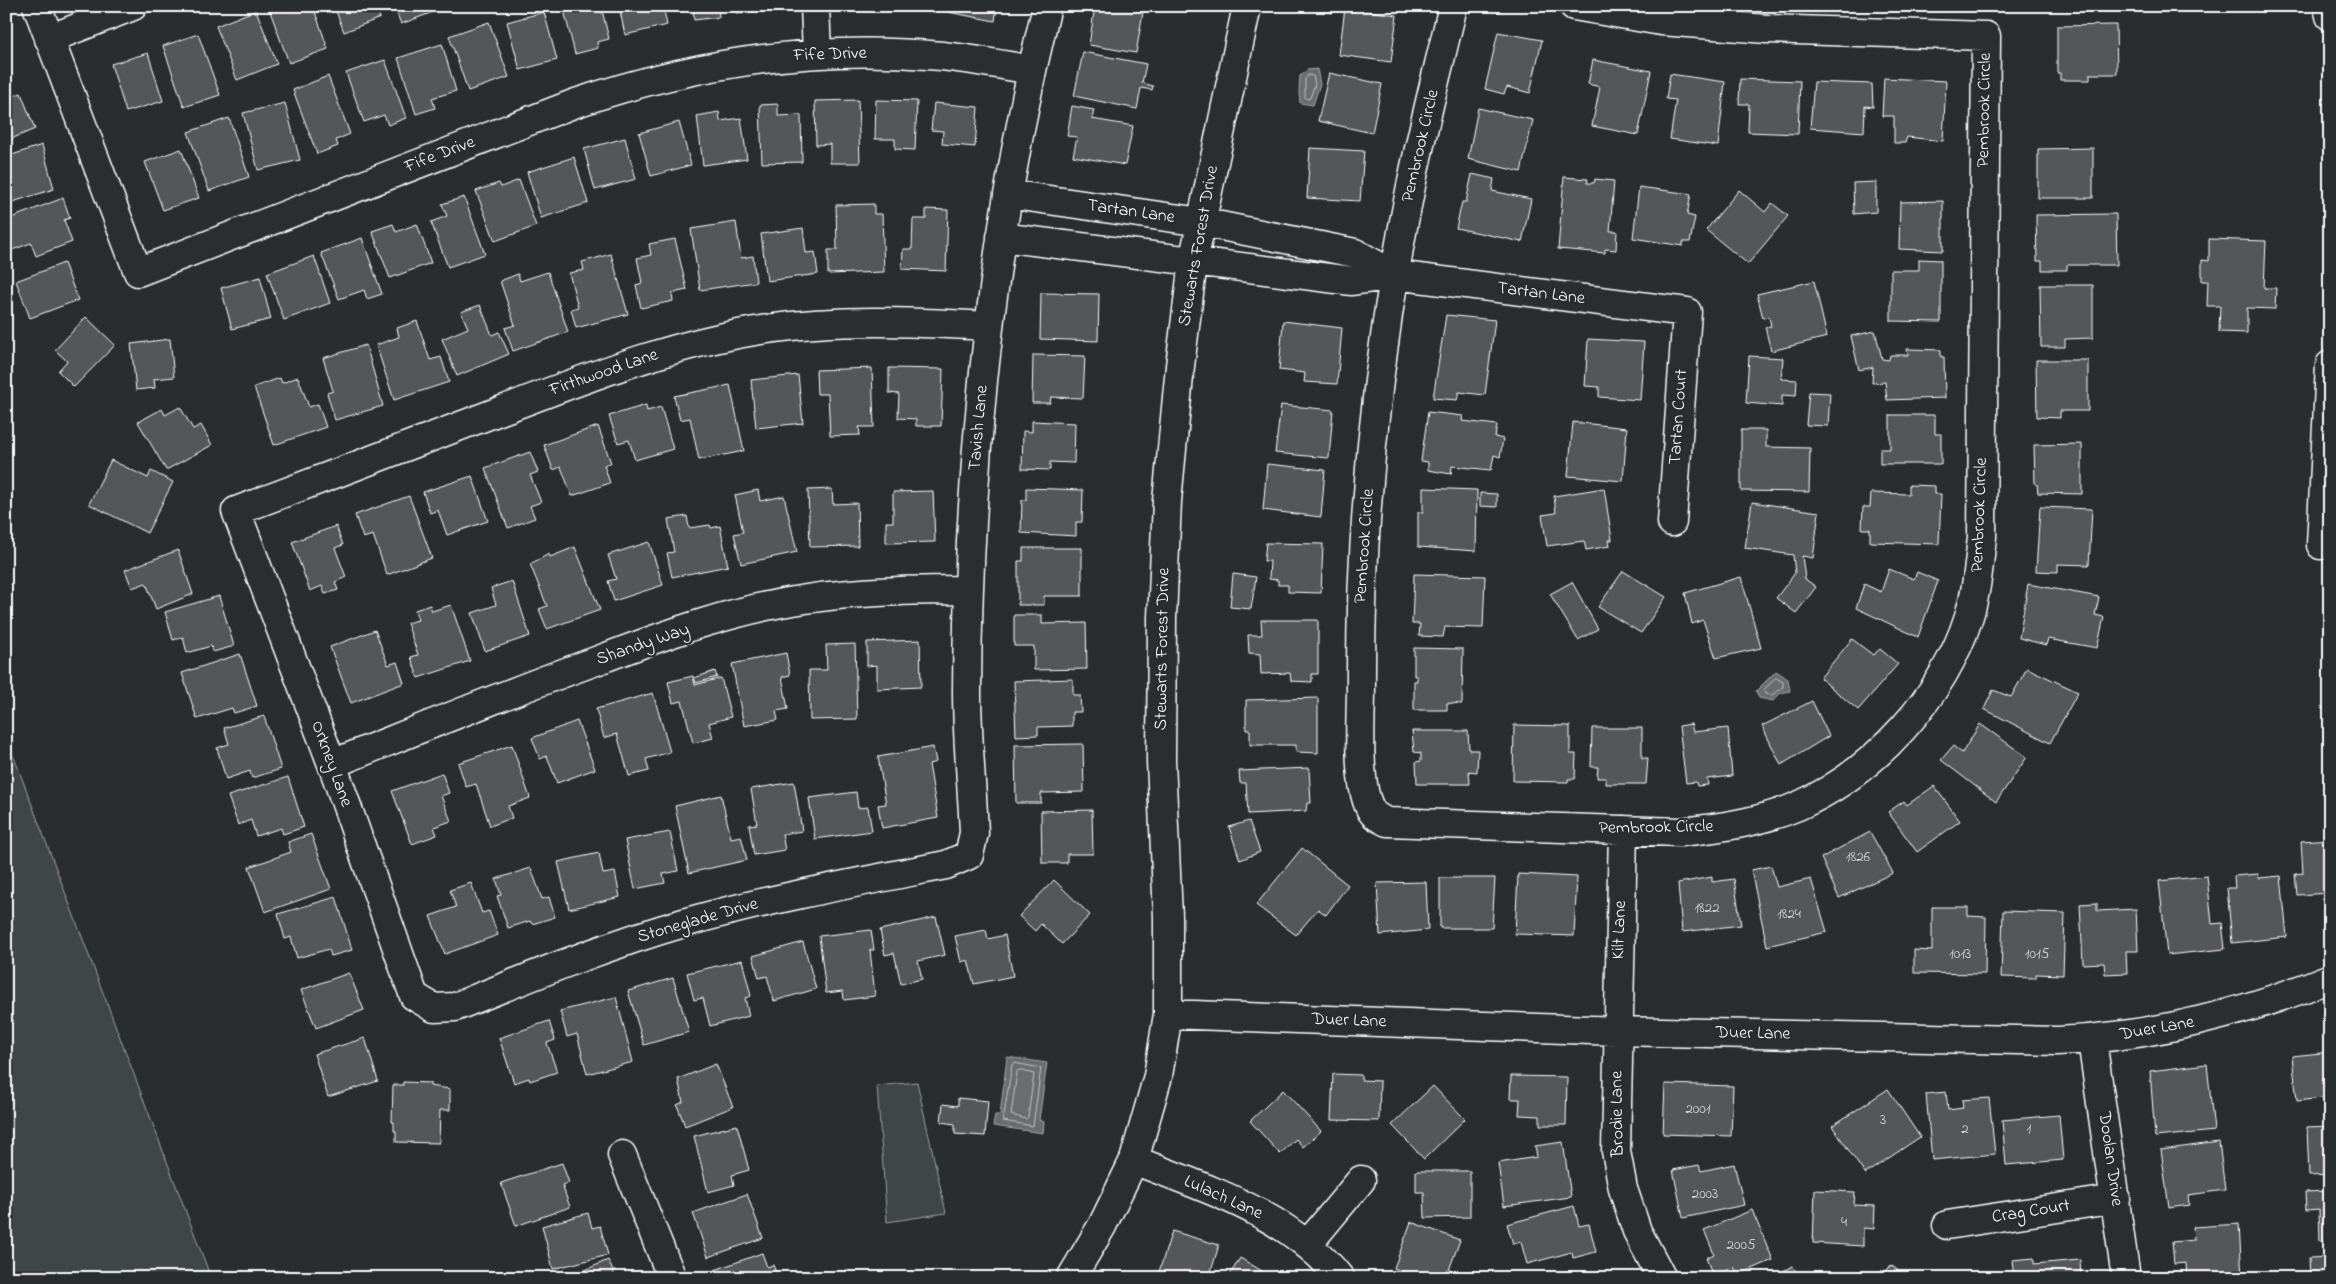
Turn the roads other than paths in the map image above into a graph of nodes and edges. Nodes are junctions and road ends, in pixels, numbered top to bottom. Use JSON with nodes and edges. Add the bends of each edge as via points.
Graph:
{"nodes":[{"id":1,"x":37,"y":6,"type":"edge"},
{"id":2,"x":133,"y":6,"type":"edge"},
{"id":3,"x":815,"y":6,"type":"edge"},
{"id":4,"x":1047,"y":6,"type":"edge"},
{"id":5,"x":1247,"y":6,"type":"edge"},
{"id":6,"x":1453,"y":6,"type":"edge"},
{"id":7,"x":1574,"y":6,"type":"edge"},
{"id":8,"x":2328,"y":6,"type":"edge"},
{"id":9,"x":2330,"y":16,"type":"edge"},
{"id":10,"x":49,"y":39,"type":"junction"},
{"id":11,"x":817,"y":53,"type":"junction"},
{"id":12,"x":1032,"y":70,"type":"junction"},
{"id":13,"x":1008,"y":194,"type":"junction"},
{"id":14,"x":1201,"y":222,"type":"junction"},
{"id":15,"x":1001,"y":237,"type":"junction"},
{"id":16,"x":1193,"y":262,"type":"junction"},
{"id":17,"x":1394,"y":276,"type":"junction"},
{"id":18,"x":1687,"y":312,"type":"joint"},
{"id":19,"x":989,"y":326,"type":"junction"},
{"id":20,"x":2330,"y":365,"type":"edge"},
{"id":21,"x":236,"y":511,"type":"joint"},
{"id":22,"x":1672,"y":522,"type":"dead end"},
{"id":23,"x":2321,"y":545,"type":"dead end"},
{"id":24,"x":968,"y":590,"type":"junction"},
{"id":25,"x":332,"y":764,"type":"junction"},
{"id":26,"x":1623,"y":830,"type":"junction"},
{"id":27,"x":969,"y":855,"type":"joint"},
{"id":28,"x":2330,"y":978,"type":"edge"},
{"id":29,"x":434,"y":1008,"type":"joint"},
{"id":30,"x":1168,"y":1014,"type":"junction"},
{"id":31,"x":1617,"y":1031,"type":"junction"},
{"id":32,"x":2092,"y":1040,"type":"junction"},
{"id":33,"x":622,"y":1155,"type":"dead end"},
{"id":34,"x":1134,"y":1160,"type":"junction"},
{"id":35,"x":1361,"y":1180,"type":"dead end"},
{"id":36,"x":2116,"y":1199,"type":"junction"},
{"id":37,"x":1947,"y":1225,"type":"dead end"},
{"id":38,"x":1306,"y":1245,"type":"junction"},
{"id":39,"x":672,"y":1278,"type":"edge"},
{"id":40,"x":1071,"y":1278,"type":"edge"},
{"id":41,"x":1340,"y":1278,"type":"edge"},
{"id":42,"x":1662,"y":1278,"type":"edge"},
{"id":43,"x":2126,"y":1278,"type":"edge"}],
"edges":[{"from":1,"to":10,"type":"street","name":"Fife Drive"},
{"from":2,"to":10,"type":"street"},
{"from":3,"to":11,"type":"street"},
{"from":4,"to":12,"type":"street","name":"Tavish Lane"},
{"from":5,"to":14,"type":"street","name":"Stewarts Forest Drive"},
{"from":6,"to":17,"type":"street","name":"Pembrook Circle","via":[[1411,185]]},
{"from":7,"to":26,"type":"street","name":"Pembrook Circle","via":[[1661,21],[1986,36],[1982,537],[1974,596],[1956,650],[1923,704],[1898,733],[1868,761],[1830,789],[1797,806],[1727,827],[1680,832]]},
{"from":8,"to":9,"type":"street"},
{"from":10,"to":11,"type":"street","name":"Fife Drive","via":[[138,272],[623,87],[753,60]]},
{"from":11,"to":12,"type":"street","name":"Fife Drive","via":[[943,56]]},
{"from":12,"to":13,"type":"street","name":"Tavish Lane"},
{"from":13,"to":14,"type":"street","name":"Tartan Lane"},
{"from":13,"to":15,"type":"street","name":"Tavish Lane"},
{"from":14,"to":16,"type":"street","name":"Stewarts Forest Drive"},
{"from":14,"to":17,"type":"street","name":"Tartan Lane","via":[[1355,253]]},
{"from":15,"to":16,"type":"street","name":"Tartan Lane"},
{"from":15,"to":19,"type":"street","name":"Tavish Lane"},
{"from":16,"to":17,"type":"street","name":"Tartan Lane","via":[[1352,281]]},
{"from":16,"to":30,"type":"street","name":"Stewarts Forest Drive","via":[[1167,502],[1162,618],[1161,761],[1168,917]]},
{"from":17,"to":18,"type":"street","name":"Tartan Lane"},
{"from":17,"to":26,"type":"street","name":"Pembrook Circle","via":[[1373,438],[1361,608],[1362,778],[1369,808],[1387,822]]},
{"from":18,"to":22,"type":"street","name":"Tartan Court"},
{"from":19,"to":21,"type":"street","name":"Firthwood Lane","via":[[899,321],[829,323],[762,330],[692,344],[608,370]]},
{"from":19,"to":24,"type":"street","name":"Tavish Lane","via":[[977,436]]},
{"from":20,"to":23,"type":"street"},
{"from":21,"to":25,"type":"street","name":"Orkney Lane"},
{"from":24,"to":25,"type":"street","name":"Shandy Way","via":[[850,594],[805,599],[741,613],[664,636],[546,679]]},
{"from":24,"to":27,"type":"street","name":"Tavish Lane","via":[[967,694],[974,833]]},
{"from":25,"to":29,"type":"street","name":"Orkney Lane","via":[[414,996]]},
{"from":26,"to":31,"type":"street","name":"Kilt Lane"},
{"from":27,"to":29,"type":"street","name":"Stoneglade Drive","via":[[946,865],[771,900],[686,922],[584,955],[455,1007]]},
{"from":28,"to":32,"type":"street","name":"Duer Lane","via":[[2262,1004],[2204,1021]]},
{"from":30,"to":31,"type":"street","name":"Duer Lane"},
{"from":30,"to":34,"type":"street","name":"Stewarts Forest Drive","via":[[1158,1076]]},
{"from":31,"to":32,"type":"street","name":"Duer Lane"},
{"from":31,"to":42,"type":"street","name":"Brodie Lane","via":[[1616,1151],[1622,1188],[1637,1231]]},
{"from":32,"to":36,"type":"street","name":"Doolan Drive"},
{"from":33,"to":39,"type":"street"},
{"from":34,"to":38,"type":"street","name":"Lulach Lane","via":[[1228,1198],[1264,1216]]},
{"from":34,"to":40,"type":"street","name":"Stewarts Forest Drive","via":[[1102,1226]]},
{"from":35,"to":38,"type":"street"},
{"from":36,"to":37,"type":"street","name":"Crag Court"},
{"from":36,"to":43,"type":"street","name":"Doolan Drive"},
{"from":38,"to":41,"type":"street","name":"Lulach Lane"}]}
